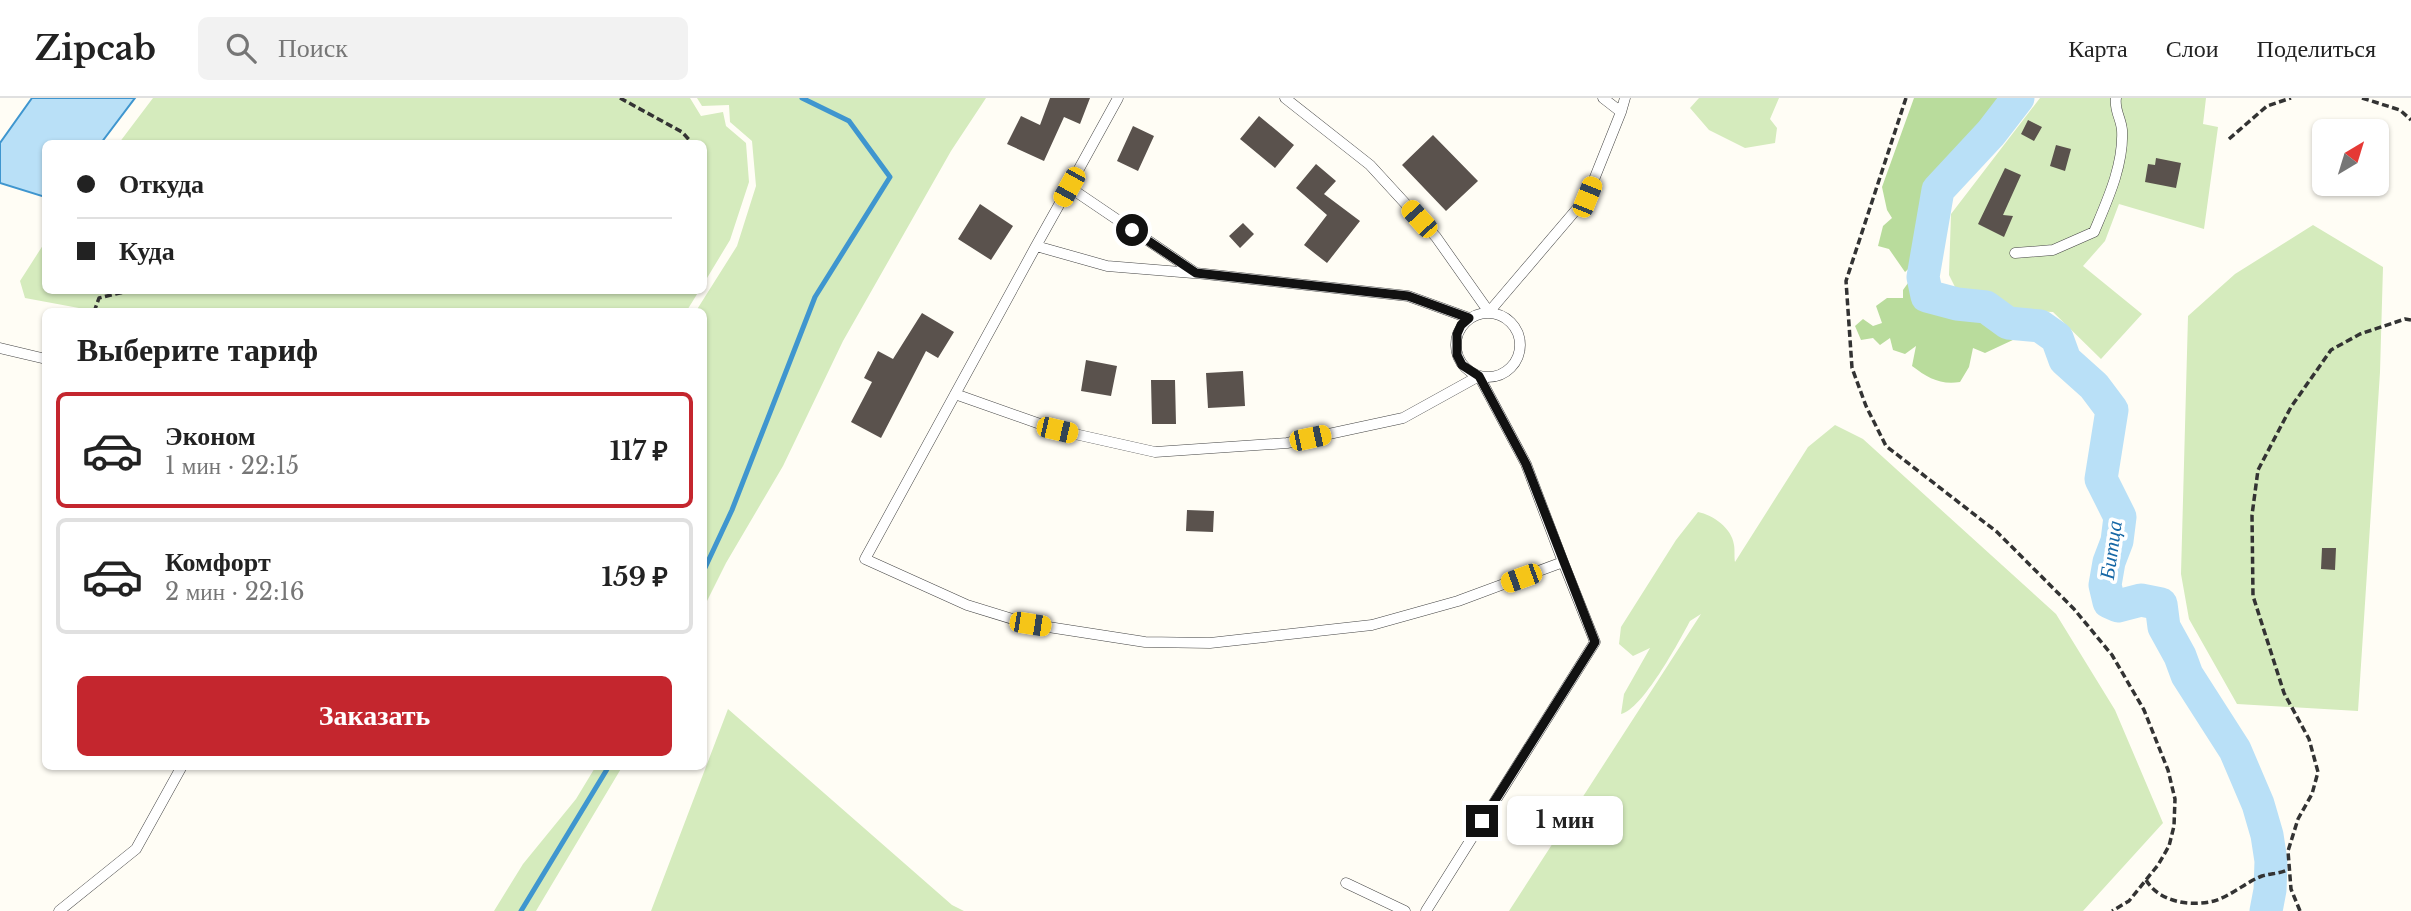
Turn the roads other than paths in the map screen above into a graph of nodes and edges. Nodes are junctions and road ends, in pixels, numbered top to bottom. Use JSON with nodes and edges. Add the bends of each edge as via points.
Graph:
{"nodes":[{"id":1,"x":1118,"y":98,"type":"edge"},
{"id":2,"x":1284,"y":98,"type":"edge"},
{"id":3,"x":1603,"y":98,"type":"edge"},
{"id":4,"x":1625,"y":98,"type":"edge"},
{"id":5,"x":2116,"y":98,"type":"edge"},
{"id":6,"x":1621,"y":113,"type":"junction"},
{"id":7,"x":1069,"y":187,"type":"junction"},
{"id":8,"x":1036,"y":246,"type":"junction"},
{"id":9,"x":2015,"y":253,"type":"dead end"},
{"id":10,"x":1196,"y":273,"type":"junction"},
{"id":11,"x":1489,"y":312,"type":"junction"},
{"id":12,"x":1469,"y":318,"type":"junction"},
{"id":13,"x":0,"y":348,"type":"edge"},
{"id":14,"x":42,"y":358,"type":"edge"},
{"id":15,"x":1479,"y":376,"type":"junction"},
{"id":16,"x":956,"y":394,"type":"junction"},
{"id":17,"x":1563,"y":562,"type":"junction"},
{"id":18,"x":180,"y":770,"type":"edge"},
{"id":19,"x":1346,"y":883,"type":"dead end"},
{"id":20,"x":59,"y":911,"type":"edge"},
{"id":21,"x":1405,"y":911,"type":"edge"},
{"id":22,"x":1426,"y":911,"type":"edge"}],
"edges":[{"from":1,"to":7,"type":"lane"},
{"from":2,"to":11,"type":"lane","via":[[1370,165],[1436,237]]},
{"from":3,"to":6,"type":"lane"},
{"from":4,"to":6,"type":"lane"},
{"from":5,"to":9,"type":"lane","via":[[2122,129],[2119,156],[2112,191],[2094,232],[2053,250]]},
{"from":6,"to":11,"type":"lane","via":[[1587,197]]},
{"from":7,"to":8,"type":"lane"},
{"from":7,"to":10,"type":"lane"},
{"from":8,"to":10,"type":"lane","via":[[1107,266]]},
{"from":8,"to":16,"type":"lane"},
{"from":10,"to":12,"type":"lane","via":[[1408,296]]},
{"from":11,"to":12,"type":"lane"},
{"from":11,"to":15,"type":"lane","via":[[1510,320],[1520,350],[1517,361],[1500,375]]},
{"from":12,"to":15,"type":"lane","via":[[1457,334],[1457,355],[1462,365]]},
{"from":13,"to":14,"type":"lane"},
{"from":15,"to":16,"type":"lane","via":[[1403,418],[1287,443],[1154,452],[1057,430]]},
{"from":15,"to":17,"type":"lane","via":[[1526,464]]},
{"from":16,"to":17,"type":"lane","via":[[865,559],[967,605],[1030,624],[1145,642],[1210,643],[1371,625],[1458,601]]},
{"from":17,"to":22,"type":"lane","via":[[1595,642]]},
{"from":18,"to":20,"type":"lane","via":[[136,849]]},
{"from":19,"to":21,"type":"lane"}]}
